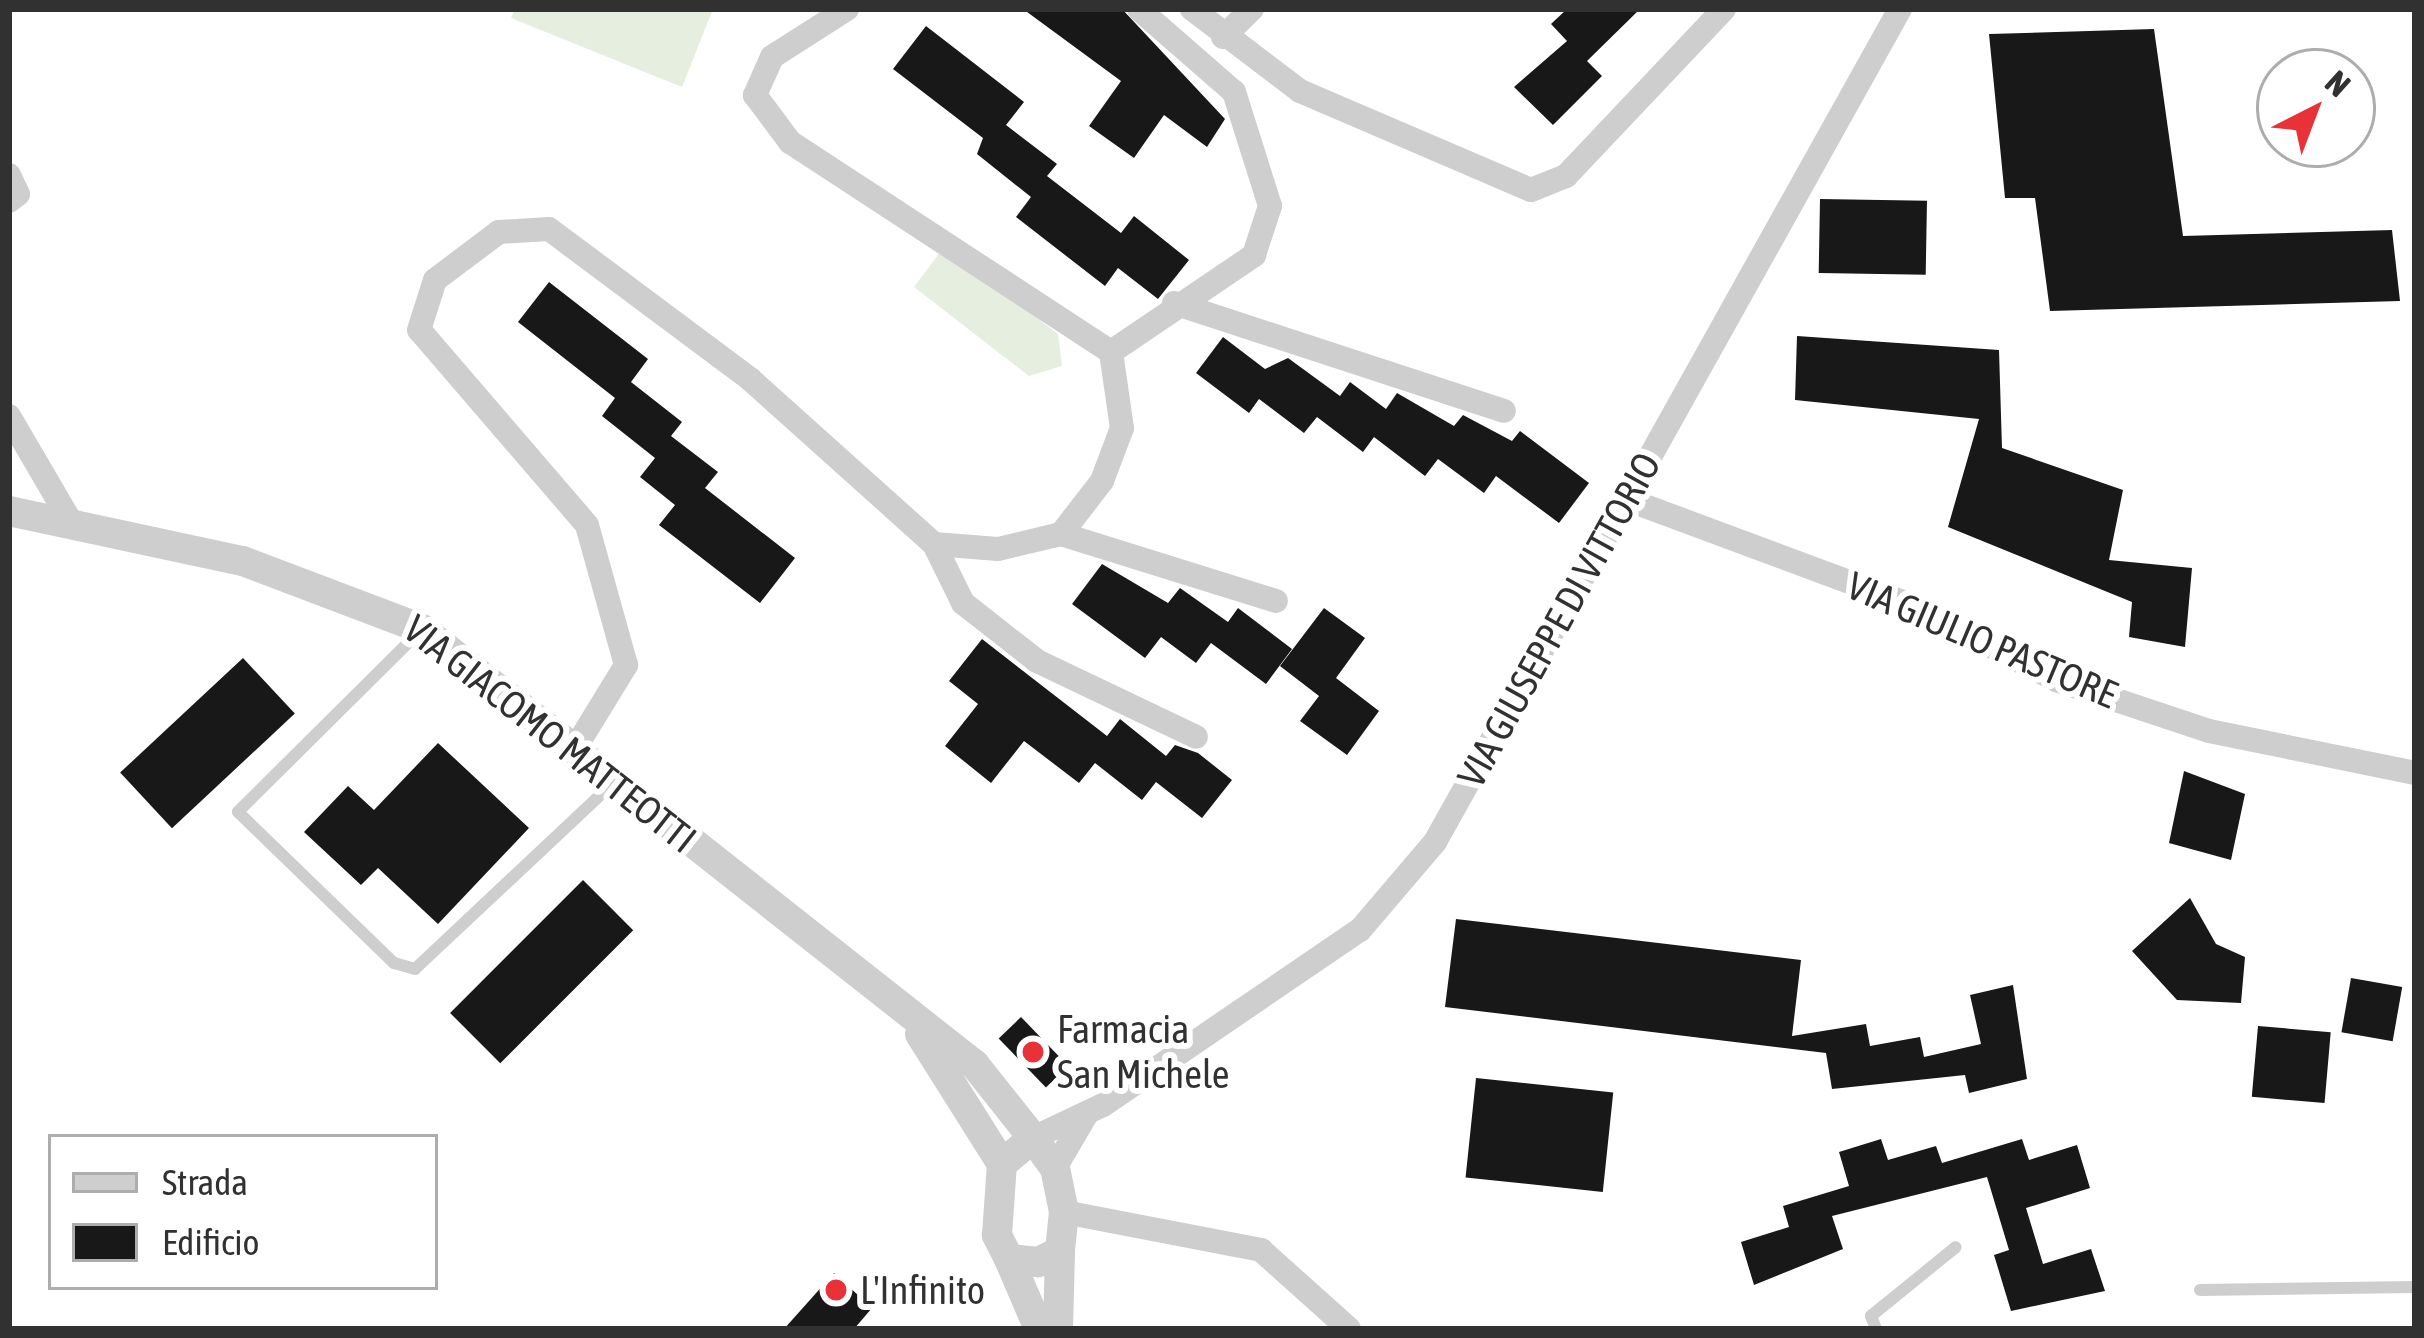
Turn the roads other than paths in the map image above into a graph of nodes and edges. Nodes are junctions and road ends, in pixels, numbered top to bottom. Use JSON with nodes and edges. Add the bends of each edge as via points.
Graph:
{"nodes":[{"id":1,"x":1139,"y":9,"type":"edge"},
{"id":2,"x":1252,"y":9,"type":"edge"},
{"id":3,"x":1724,"y":9,"type":"edge"},
{"id":4,"x":1900,"y":9,"type":"edge"},
{"id":5,"x":1198,"y":11,"type":"edge"},
{"id":6,"x":839,"y":12,"type":"edge"},
{"id":7,"x":1223,"y":37,"type":"junction"},
{"id":8,"x":9,"y":175,"type":"edge"},
{"id":9,"x":9,"y":201,"type":"edge"},
{"id":10,"x":1174,"y":303,"type":"junction"},
{"id":11,"x":1112,"y":352,"type":"junction"},
{"id":12,"x":1504,"y":411,"type":"dead end"},
{"id":13,"x":9,"y":416,"type":"edge"},
{"id":14,"x":1626,"y":499,"type":"junction"},
{"id":15,"x":9,"y":511,"type":"edge"},
{"id":16,"x":72,"y":524,"type":"junction"},
{"id":17,"x":1061,"y":534,"type":"junction"},
{"id":18,"x":934,"y":544,"type":"junction"},
{"id":19,"x":1276,"y":601,"type":"dead end"},
{"id":20,"x":422,"y":629,"type":"junction"},
{"id":21,"x":1196,"y":736,"type":"dead end"},
{"id":22,"x":574,"y":750,"type":"junction"},
{"id":23,"x":2415,"y":773,"type":"edge"},
{"id":24,"x":614,"y":782,"type":"junction"},
{"id":25,"x":906,"y":1014,"type":"junction"},
{"id":26,"x":1086,"y":1114,"type":"junction"},
{"id":27,"x":1033,"y":1138,"type":"junction"},
{"id":28,"x":1002,"y":1164,"type":"junction"},
{"id":29,"x":1055,"y":1168,"type":"junction"},
{"id":30,"x":1064,"y":1212,"type":"junction"},
{"id":31,"x":1956,"y":1247,"type":"dead end"},
{"id":32,"x":1060,"y":1251,"type":"junction"},
{"id":33,"x":1009,"y":1259,"type":"junction"},
{"id":34,"x":2415,"y":1287,"type":"edge"},
{"id":35,"x":2200,"y":1290,"type":"dead end"},
{"id":36,"x":1039,"y":1329,"type":"edge"},
{"id":37,"x":1058,"y":1329,"type":"edge"},
{"id":38,"x":1349,"y":1329,"type":"edge"},
{"id":39,"x":1876,"y":1329,"type":"edge"}],
"edges":[{"from":1,"to":10,"type":"street","via":[[1234,92],[1270,206],[1254,255]]},
{"from":2,"to":7,"type":"street"},
{"from":3,"to":7,"type":"street","via":[[1566,176],[1531,190],[1300,91]]},
{"from":4,"to":14,"type":"street","name":"VIA GIUSEPPE DI VITTORIO"},
{"from":5,"to":7,"type":"street"},
{"from":6,"to":11,"type":"street","via":[[772,57],[755,95],[790,142]]},
{"from":8,"to":9,"type":"street","via":[[18,194]]},
{"from":10,"to":11,"type":"street"},
{"from":10,"to":12,"type":"street"},
{"from":11,"to":17,"type":"street","via":[[1122,428],[1102,481]]},
{"from":13,"to":16,"type":"street"},
{"from":14,"to":23,"type":"street","name":"VIA GIULIO PASTORE","via":[[1909,604],[2056,680],[2209,731]]},
{"from":14,"to":26,"type":"street","name":"VIA GIUSEPPE DI VITTORIO","via":[[1435,842],[1360,930]]},
{"from":15,"to":16,"type":"street","name":"VIA GIACOMO MATTEOTTI"},
{"from":16,"to":20,"type":"street","name":"VIA GIACOMO MATTEOTTI","via":[[243,561]]},
{"from":17,"to":18,"type":"street","via":[[998,549]]},
{"from":17,"to":19,"type":"street"},
{"from":18,"to":21,"type":"street","via":[[963,603],[1037,662]]},
{"from":18,"to":22,"type":"street","via":[[750,379],[549,229],[499,232],[435,280],[418,330],[587,525],[626,665]]},
{"from":20,"to":22,"type":"street","name":"VIA GIACOMO MATTEOTTI"},
{"from":20,"to":24,"type":"lane","via":[[238,812],[394,963],[415,969]]},
{"from":22,"to":24,"type":"street","name":"VIA GIACOMO MATTEOTTI"},
{"from":24,"to":25,"type":"street","name":"VIA GIACOMO MATTEOTTI"},
{"from":25,"to":27,"type":"street","name":"VIA GIACOMO MATTEOTTI","via":[[975,1065]]},
{"from":25,"to":28,"type":"street","name":"VIA GIACOMO MATTEOTTI"},
{"from":26,"to":27,"type":"street","name":"VIA GIUSEPPE DI VITTORIO"},
{"from":26,"to":29,"type":"street","name":"VIA GIUSEPPE DI VITTORIO"},
{"from":27,"to":28,"type":"street"},
{"from":27,"to":29,"type":"street","name":"VIA GIACOMO MATTEOTTI"},
{"from":28,"to":33,"type":"street","via":[[997,1235]]},
{"from":29,"to":30,"type":"street","name":"VIA GIACOMO MATTEOTTI"},
{"from":30,"to":32,"type":"street","name":"VIA GIACOMO MATTEOTTI"},
{"from":30,"to":38,"type":"street","via":[[1261,1250]]},
{"from":31,"to":39,"type":"lane","via":[[1870,1316]]},
{"from":32,"to":33,"type":"street"},
{"from":32,"to":37,"type":"street","name":"VIA GIACOMO MATTEOTTI"},
{"from":33,"to":36,"type":"street"},
{"from":34,"to":35,"type":"lane"}]}
